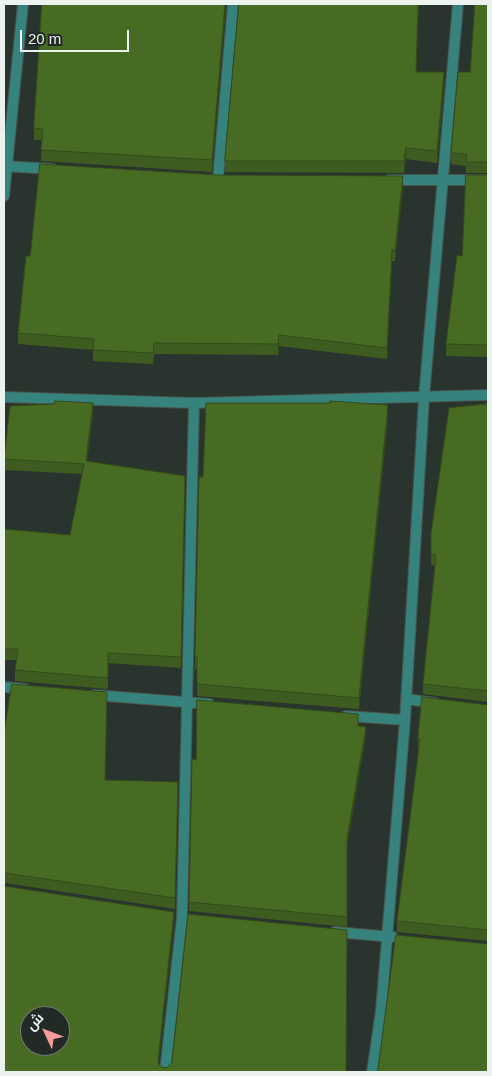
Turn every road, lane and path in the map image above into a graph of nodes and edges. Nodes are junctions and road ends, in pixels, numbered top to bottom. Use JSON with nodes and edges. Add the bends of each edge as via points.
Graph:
{"nodes":[{"id":1,"x":23,"y":4,"type":"edge"},
{"id":2,"x":233,"y":4,"type":"edge"},
{"id":3,"x":458,"y":4,"type":"edge"},
{"id":4,"x":5,"y":167,"type":"edge"},
{"id":5,"x":64,"y":170,"type":"edge"},
{"id":6,"x":218,"y":178,"type":"edge"},
{"id":7,"x":374,"y":180,"type":"edge"},
{"id":8,"x":488,"y":180,"type":"edge"},
{"id":9,"x":442,"y":181,"type":"junction"},
{"id":10,"x":4,"y":196,"type":"edge"},
{"id":11,"x":488,"y":395,"type":"edge"},
{"id":12,"x":4,"y":397,"type":"edge"},
{"id":13,"x":424,"y":397,"type":"junction"},
{"id":14,"x":194,"y":403,"type":"junction"},
{"id":15,"x":4,"y":687,"type":"edge"},
{"id":16,"x":33,"y":690,"type":"edge"},
{"id":17,"x":81,"y":694,"type":"edge"},
{"id":18,"x":406,"y":699,"type":"junction"},
{"id":19,"x":187,"y":702,"type":"junction"},
{"id":20,"x":443,"y":704,"type":"edge"},
{"id":21,"x":222,"y":706,"type":"edge"},
{"id":22,"x":333,"y":715,"type":"edge"},
{"id":23,"x":405,"y":720,"type":"junction"},
{"id":24,"x":329,"y":932,"type":"edge"},
{"id":25,"x":387,"y":937,"type":"junction"},
{"id":26,"x":406,"y":939,"type":"edge"},
{"id":27,"x":164,"y":1072,"type":"edge"},
{"id":28,"x":372,"y":1072,"type":"edge"}],
"edges":[{"from":1,"to":4,"type":"street"},
{"from":2,"to":6,"type":"street"},
{"from":3,"to":9,"type":"street"},
{"from":4,"to":5,"type":"street"},
{"from":4,"to":10,"type":"street"},
{"from":7,"to":9,"type":"street"},
{"from":8,"to":9,"type":"street"},
{"from":9,"to":13,"type":"street"},
{"from":11,"to":13,"type":"street"},
{"from":12,"to":14,"type":"street"},
{"from":13,"to":14,"type":"street"},
{"from":13,"to":18,"type":"street"},
{"from":14,"to":19,"type":"street"},
{"from":15,"to":16,"type":"street"},
{"from":17,"to":19,"type":"street"},
{"from":18,"to":20,"type":"street"},
{"from":18,"to":23,"type":"street"},
{"from":19,"to":21,"type":"street"},
{"from":19,"to":27,"type":"street","via":[[182,917]]},
{"from":22,"to":23,"type":"street"},
{"from":23,"to":25,"type":"street"},
{"from":24,"to":25,"type":"street"},
{"from":25,"to":26,"type":"street"},
{"from":25,"to":28,"type":"street"}]}
